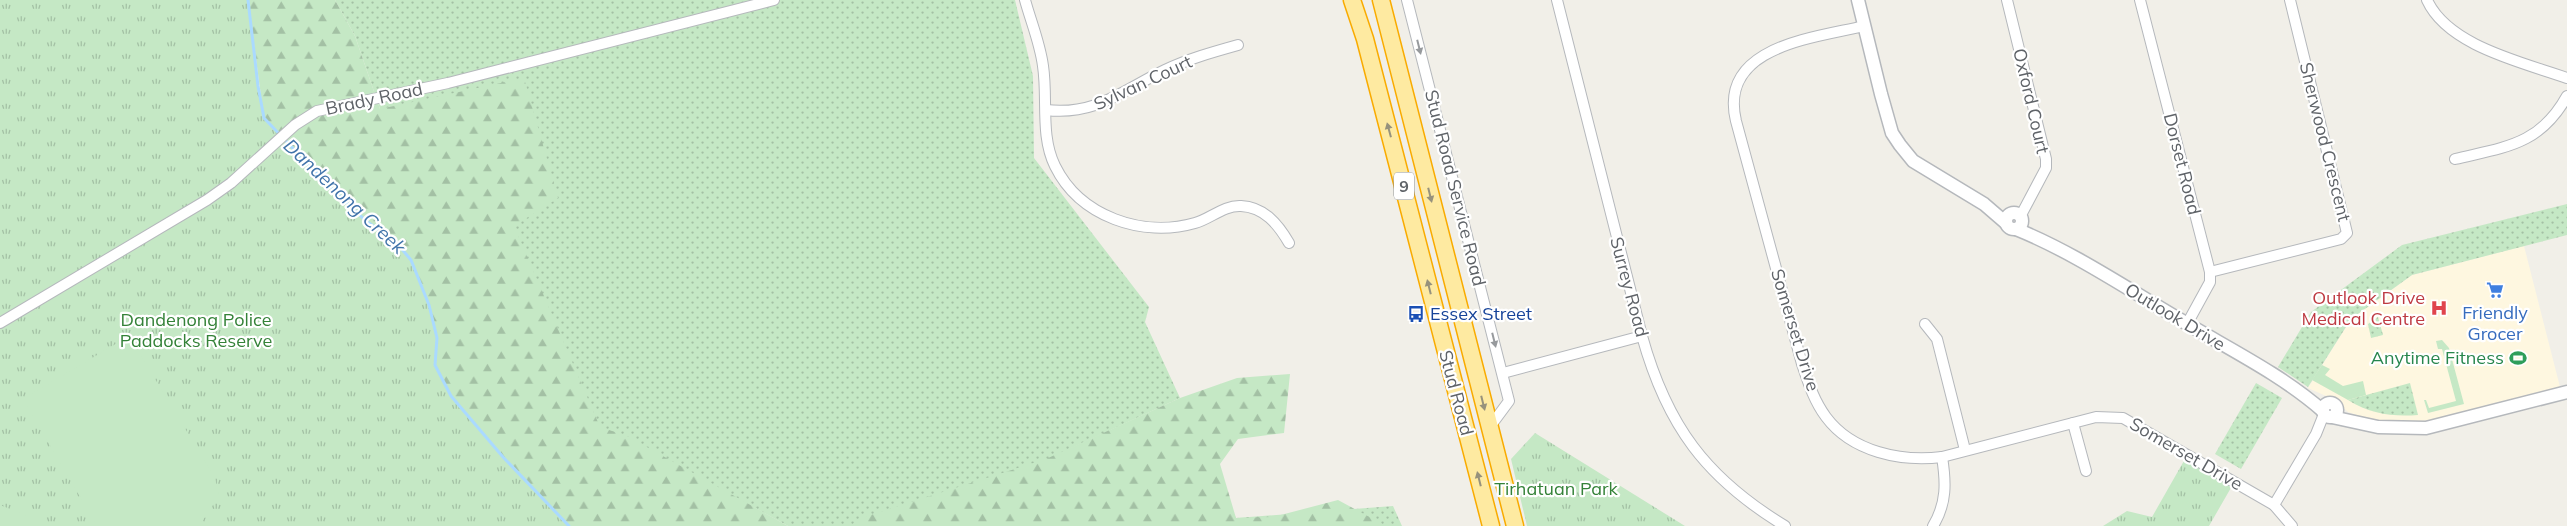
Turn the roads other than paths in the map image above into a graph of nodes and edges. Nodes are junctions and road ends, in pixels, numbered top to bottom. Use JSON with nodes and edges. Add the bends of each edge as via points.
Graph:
{"nodes":[{"id":1,"x":774,"y":0,"type":"edge"},
{"id":2,"x":1025,"y":0,"type":"edge"},
{"id":3,"x":1352,"y":0,"type":"edge"},
{"id":4,"x":1381,"y":0,"type":"edge"},
{"id":5,"x":1407,"y":0,"type":"edge"},
{"id":6,"x":1557,"y":0,"type":"edge"},
{"id":7,"x":1858,"y":0,"type":"edge"},
{"id":8,"x":2007,"y":0,"type":"edge"},
{"id":9,"x":2140,"y":0,"type":"edge"},
{"id":10,"x":2290,"y":0,"type":"edge"},
{"id":11,"x":2427,"y":0,"type":"edge"},
{"id":12,"x":1864,"y":26,"type":"junction"},
{"id":13,"x":1238,"y":45,"type":"dead end"},
{"id":14,"x":2567,"y":78,"type":"edge"},
{"id":15,"x":2567,"y":96,"type":"edge"},
{"id":16,"x":1046,"y":110,"type":"junction"},
{"id":17,"x":2455,"y":159,"type":"dead end"},
{"id":18,"x":2015,"y":219,"type":"junction"},
{"id":19,"x":1289,"y":243,"type":"dead end"},
{"id":20,"x":2210,"y":272,"type":"junction"},
{"id":21,"x":0,"y":323,"type":"edge"},
{"id":22,"x":1925,"y":324,"type":"dead end"},
{"id":23,"x":2187,"y":324,"type":"junction"},
{"id":24,"x":1642,"y":336,"type":"junction"},
{"id":25,"x":1503,"y":373,"type":"junction"},
{"id":26,"x":2567,"y":392,"type":"edge"},
{"id":27,"x":2329,"y":412,"type":"junction"},
{"id":28,"x":2073,"y":423,"type":"junction"},
{"id":29,"x":1489,"y":428,"type":"junction"},
{"id":30,"x":1965,"y":450,"type":"junction"},
{"id":31,"x":1942,"y":457,"type":"junction"},
{"id":32,"x":2086,"y":471,"type":"dead end"},
{"id":33,"x":2274,"y":505,"type":"junction"},
{"id":34,"x":1491,"y":526,"type":"edge"},
{"id":35,"x":1515,"y":526,"type":"edge"},
{"id":36,"x":1785,"y":526,"type":"edge"},
{"id":37,"x":1933,"y":526,"type":"edge"},
{"id":38,"x":2292,"y":526,"type":"edge"}],
"edges":[{"from":1,"to":21,"type":"street","name":"Brady Road","via":[[448,83],[332,107],[304,118],[200,205]]},
{"from":2,"to":16,"type":"street","via":[[1043,66]]},
{"from":34,"to":3,"type":"highway","name":"Stud Road","number":"9","one_way":true,"via":[[1365,38]]},
{"from":4,"to":29,"type":"highway","name":"Stud Road","number":"9","one_way":true},
{"from":5,"to":25,"type":"street","name":"Stud Road Service Road","one_way":true},
{"from":6,"to":24,"type":"street","name":"Surrey Road"},
{"from":7,"to":12,"type":"street","name":"Outlook Drive"},
{"from":8,"to":18,"type":"street","name":"Oxford Court","via":[[2046,159],[2046,168]]},
{"from":9,"to":20,"type":"street","name":"Dorset Road"},
{"from":10,"to":20,"type":"street","name":"Sherwood Crescent","via":[[2348,233],[2341,239]]},
{"from":11,"to":14,"type":"street","via":[[2430,8],[2454,32],[2482,47]]},
{"from":12,"to":18,"type":"street","name":"Outlook Drive","via":[[1892,133],[1900,145],[1913,161]]},
{"from":12,"to":31,"type":"street","name":"Somerset Drive","via":[[1787,45],[1762,55],[1748,66],[1738,83],[1734,113],[1811,392],[1826,417],[1864,446],[1890,456],[1920,460]]},
{"from":13,"to":16,"type":"street","name":"Sylvan Court","via":[[1167,69],[1103,104],[1061,112]]},
{"from":15,"to":17,"type":"street","via":[[2556,116],[2538,133],[2512,145]]},
{"from":16,"to":19,"type":"street","via":[[1048,146],[1058,172],[1078,197],[1102,214],[1139,226],[1162,228],[1198,222],[1229,208],[1248,207],[1264,213]]},
{"from":18,"to":23,"type":"street","name":"Outlook Drive"},
{"from":20,"to":23,"type":"street","via":[[2210,282]]},
{"from":22,"to":30,"type":"street","via":[[1937,339]]},
{"from":23,"to":27,"type":"street","name":"Outlook Drive"},
{"from":24,"to":25,"type":"street"},
{"from":24,"to":36,"type":"street","name":"Surrey Road","via":[[1658,389],[1693,448],[1722,480],[1754,507]]},
{"from":25,"to":29,"type":"street","name":"Stud Road Service Road","via":[[1509,401]]},
{"from":26,"to":27,"type":"street","name":"Outlook Drive","via":[[2426,428],[2401,429],[2359,423]]},
{"from":27,"to":33,"type":"street"},
{"from":28,"to":30,"type":"street","name":"Somerset Drive"},
{"from":28,"to":32,"type":"street"},
{"from":28,"to":33,"type":"street","name":"Somerset Drive","via":[[2096,417],[2123,418]]},
{"from":29,"to":35,"type":"highway","name":"Stud Road","number":"9"},
{"from":30,"to":31,"type":"street","name":"Somerset Drive"},
{"from":31,"to":37,"type":"street","via":[[1945,497]]},
{"from":33,"to":38,"type":"street","name":"Somerset Drive"}]}
